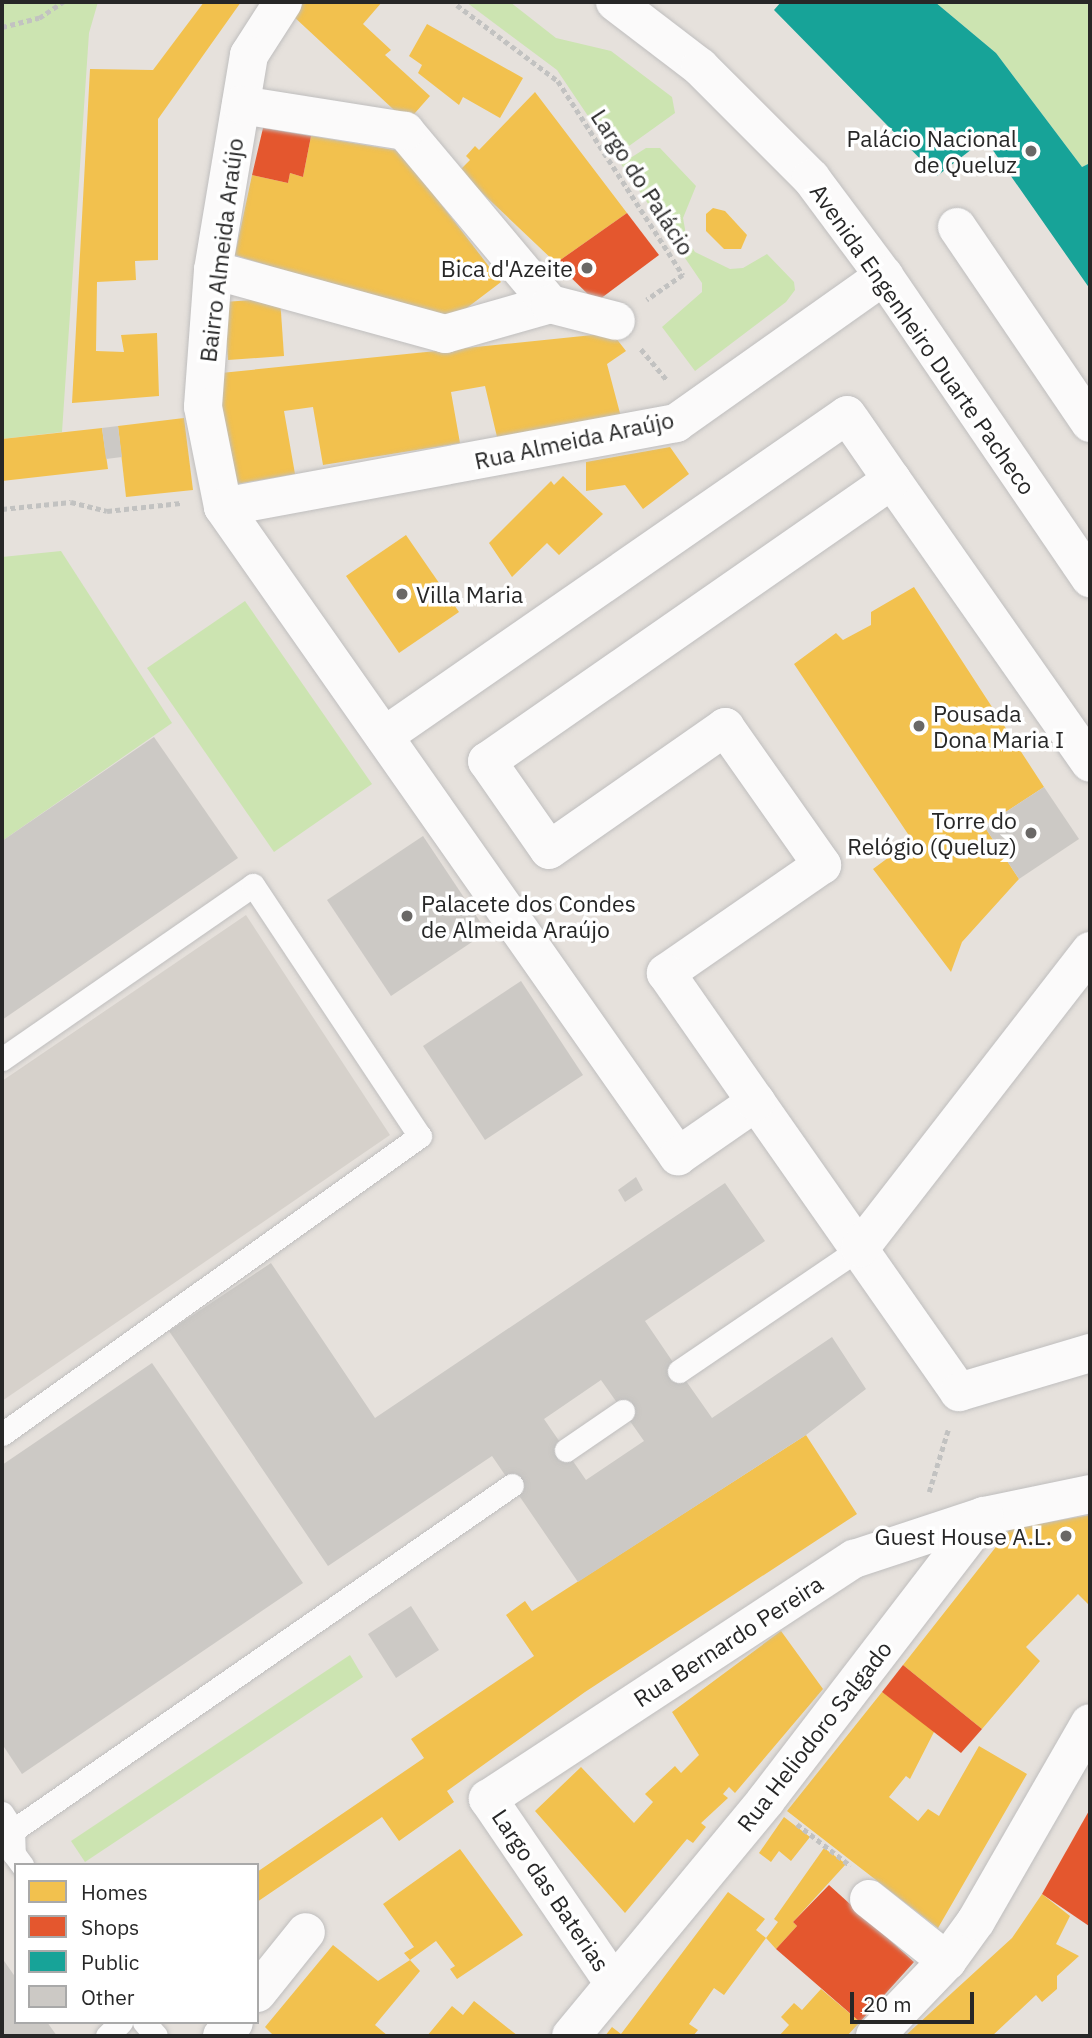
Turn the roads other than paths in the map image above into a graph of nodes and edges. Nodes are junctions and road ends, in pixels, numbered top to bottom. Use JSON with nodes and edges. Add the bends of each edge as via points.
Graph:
{"nodes":[{"id":1,"x":283,"y":2,"type":"edge"},
{"id":2,"x":625,"y":9,"type":"edge"},
{"id":3,"x":241,"y":105,"type":"junction"},
{"id":4,"x":957,"y":227,"type":"dead end"},
{"id":5,"x":213,"y":270,"type":"junction"},
{"id":6,"x":884,"y":276,"type":"junction"},
{"id":7,"x":550,"y":304,"type":"junction"},
{"id":8,"x":616,"y":321,"type":"road end"},
{"id":9,"x":1090,"y":423,"type":"edge"},
{"id":10,"x":892,"y":480,"type":"junction"},
{"id":11,"x":208,"y":504,"type":"junction"},
{"id":12,"x":1090,"y":578,"type":"edge"},
{"id":13,"x":384,"y":736,"type":"junction"},
{"id":14,"x":1090,"y":763,"type":"edge"},
{"id":15,"x":1090,"y":951,"type":"edge"},
{"id":16,"x":2,"y":1059,"type":"edge"},
{"id":17,"x":756,"y":1102,"type":"junction"},
{"id":18,"x":860,"y":1248,"type":"junction"},
{"id":19,"x":1090,"y":1353,"type":"edge"},
{"id":20,"x":679,"y":1371,"type":"dead end"},
{"id":21,"x":623,"y":1411,"type":"dead end"},
{"id":22,"x":2,"y":1434,"type":"edge"},
{"id":23,"x":566,"y":1450,"type":"dead end"},
{"id":24,"x":512,"y":1485,"type":"dead end"},
{"id":25,"x":1090,"y":1494,"type":"edge"},
{"id":26,"x":984,"y":1516,"type":"junction"},
{"id":27,"x":1090,"y":1723,"type":"edge"},
{"id":28,"x":488,"y":1799,"type":"joint"},
{"id":29,"x":6,"y":1827,"type":"edge"},
{"id":30,"x":21,"y":1863,"type":"edge"},
{"id":31,"x":865,"y":1887,"type":"road end"},
{"id":32,"x":306,"y":1933,"type":"dead end"},
{"id":33,"x":947,"y":1961,"type":"junction"},
{"id":34,"x":613,"y":1982,"type":"junction"},
{"id":35,"x":259,"y":1991,"type":"edge"},
{"id":36,"x":571,"y":2036,"type":"edge"},
{"id":37,"x":875,"y":2036,"type":"edge"}],
"edges":[{"from":1,"to":3,"type":"street","name":"Bairro Almeida Araújo","via":[[249,55]]},
{"from":2,"to":6,"type":"street","name":"Avenida Engenheiro Duarte Pacheco","via":[[700,67],[811,178]]},
{"from":3,"to":5,"type":"street","name":"Bairro Almeida Araújo"},
{"from":3,"to":7,"type":"street","via":[[405,131]]},
{"from":4,"to":9,"type":"street"},
{"from":5,"to":7,"type":"street","via":[[446,334]]},
{"from":5,"to":11,"type":"street","name":"Bairro Almeida Araújo","via":[[203,407]]},
{"from":6,"to":11,"type":"street","name":"Rua Almeida Araújo","via":[[676,423]]},
{"from":6,"to":12,"type":"street","name":"Avenida Engenheiro Duarte Pacheco"},
{"from":7,"to":8,"type":"street"},
{"from":10,"to":13,"type":"street","via":[[847,415]]},
{"from":10,"to":14,"type":"street"},
{"from":10,"to":17,"type":"street","via":[[487,761],[550,850],[725,727],[822,865],[666,973]]},
{"from":11,"to":13,"type":"street"},
{"from":13,"to":17,"type":"street","via":[[678,1156]]},
{"from":15,"to":18,"type":"street"},
{"from":16,"to":22,"type":"lane","via":[[253,885],[420,1136]]},
{"from":17,"to":18,"type":"street"},
{"from":18,"to":19,"type":"street","via":[[959,1392]]},
{"from":18,"to":20,"type":"lane"},
{"from":21,"to":23,"type":"lane"},
{"from":24,"to":29,"type":"lane"},
{"from":25,"to":26,"type":"street"},
{"from":26,"to":28,"type":"street","name":"Rua Bernardo Pereira","via":[[853,1559]]},
{"from":26,"to":34,"type":"street","name":"Rua Heliodoro Salgado","via":[[766,1800]]},
{"from":27,"to":33,"type":"street","via":[[976,1922]]},
{"from":28,"to":34,"type":"street","name":"Largo das Baterias"},
{"from":29,"to":30,"type":"lane"},
{"from":31,"to":33,"type":"street"},
{"from":32,"to":35,"type":"street"},
{"from":33,"to":37,"type":"street"},
{"from":34,"to":36,"type":"street","name":"Rua Heliodoro Salgado"}]}
